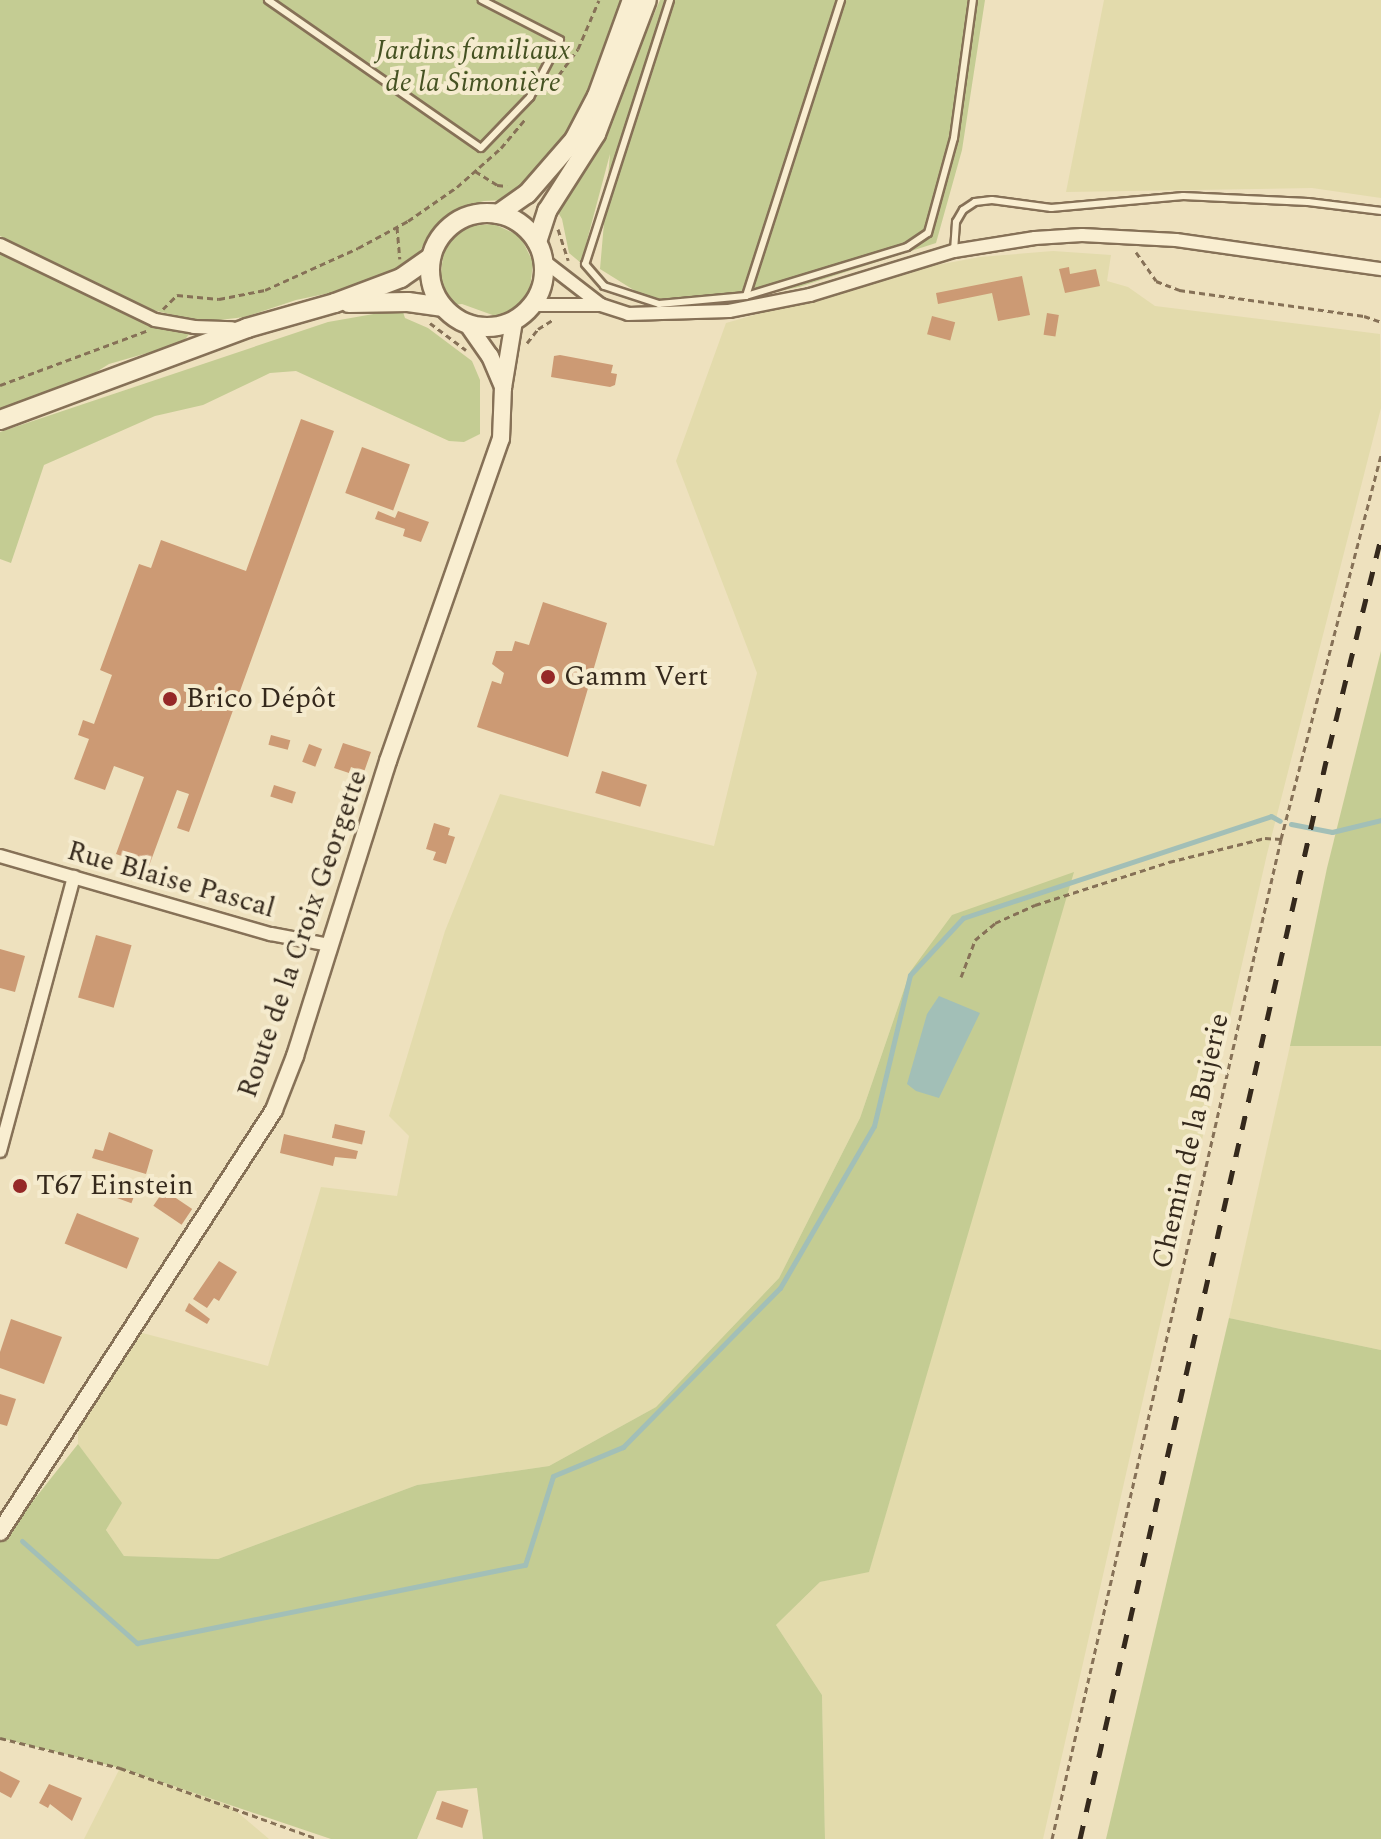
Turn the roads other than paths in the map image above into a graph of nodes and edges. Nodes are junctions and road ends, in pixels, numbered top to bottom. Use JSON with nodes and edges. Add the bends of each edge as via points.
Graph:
{"nodes":[{"id":1,"x":268,"y":0,"type":"edge"},
{"id":2,"x":482,"y":0,"type":"edge"},
{"id":3,"x":632,"y":0,"type":"edge"},
{"id":4,"x":647,"y":0,"type":"edge"},
{"id":5,"x":670,"y":0,"type":"edge"},
{"id":6,"x":841,"y":0,"type":"edge"},
{"id":7,"x":973,"y":0,"type":"edge"},
{"id":8,"x":1381,"y":211,"type":"edge"},
{"id":9,"x":498,"y":214,"type":"junction"},
{"id":10,"x":537,"y":242,"type":"junction"},
{"id":11,"x":0,"y":245,"type":"edge"},
{"id":12,"x":954,"y":251,"type":"junction"},
{"id":13,"x":431,"y":257,"type":"junction"},
{"id":14,"x":544,"y":261,"type":"junction"},
{"id":15,"x":1381,"y":269,"type":"edge"},
{"id":16,"x":746,"y":296,"type":"junction"},
{"id":17,"x":335,"y":303,"type":"junction"},
{"id":18,"x":533,"y":305,"type":"junction"},
{"id":19,"x":601,"y":305,"type":"junction"},
{"id":20,"x":442,"y":307,"type":"junction"},
{"id":21,"x":514,"y":321,"type":"junction"},
{"id":22,"x":468,"y":325,"type":"junction"},
{"id":23,"x":247,"y":328,"type":"junction"},
{"id":24,"x":503,"y":388,"type":"junction"},
{"id":25,"x":0,"y":420,"type":"edge"},
{"id":26,"x":0,"y":856,"type":"edge"},
{"id":27,"x":74,"y":877,"type":"junction"},
{"id":28,"x":330,"y":945,"type":"junction"},
{"id":29,"x":0,"y":1151,"type":"edge"},
{"id":30,"x":0,"y":1532,"type":"edge"}],
"edges":[{"from":1,"to":2,"type":"lane","via":[[481,148],[530,97],[560,40]]},
{"from":3,"to":9,"type":"main road","via":[[597,96],[574,140],[527,194]]},
{"from":4,"to":10,"type":"main road","via":[[601,123],[547,211]]},
{"from":5,"to":16,"type":"lane","via":[[585,264],[604,286],[659,304]]},
{"from":6,"to":16,"type":"lane"},
{"from":7,"to":16,"type":"lane","via":[[954,138],[928,233],[907,247]]},
{"from":8,"to":12,"type":"lane","via":[[1183,196],[1051,208],[992,200],[963,210],[956,222]]},
{"from":9,"to":10,"type":"main road","via":[[521,224]]},
{"from":9,"to":13,"type":"main road","via":[[478,214],[451,226]]},
{"from":10,"to":14,"type":"main road"},
{"from":11,"to":23,"type":"street","via":[[155,320]]},
{"from":12,"to":15,"type":"street","via":[[1035,238],[1131,237]]},
{"from":12,"to":19,"type":"street","via":[[810,295],[740,310],[628,314]]},
{"from":13,"to":17,"type":"main road","via":[[401,278]]},
{"from":13,"to":20,"type":"main road","via":[[430,282]]},
{"from":14,"to":18,"type":"main road","via":[[542,287]]},
{"from":14,"to":19,"type":"street"},
{"from":17,"to":20,"type":"main road"},
{"from":17,"to":23,"type":"main road"},
{"from":18,"to":19,"type":"street"},
{"from":18,"to":21,"type":"main road"},
{"from":20,"to":22,"type":"main road"},
{"from":21,"to":22,"type":"main road","via":[[492,328]]},
{"from":21,"to":24,"type":"street","name":"Route de la Croix Georgette"},
{"from":22,"to":24,"type":"street","name":"Route de la Croix Georgette","via":[[490,356]]},
{"from":23,"to":25,"type":"main road"},
{"from":24,"to":28,"type":"street","name":"Route de la Croix Georgette","via":[[501,439]]},
{"from":26,"to":27,"type":"street","name":"Rue Blaise Pascal"},
{"from":27,"to":28,"type":"street","name":"Rue Blaise Pascal","via":[[271,934]]},
{"from":27,"to":29,"type":"street"},
{"from":28,"to":30,"type":"street","name":"Route de la Croix Georgette","via":[[274,1110]]}]}
